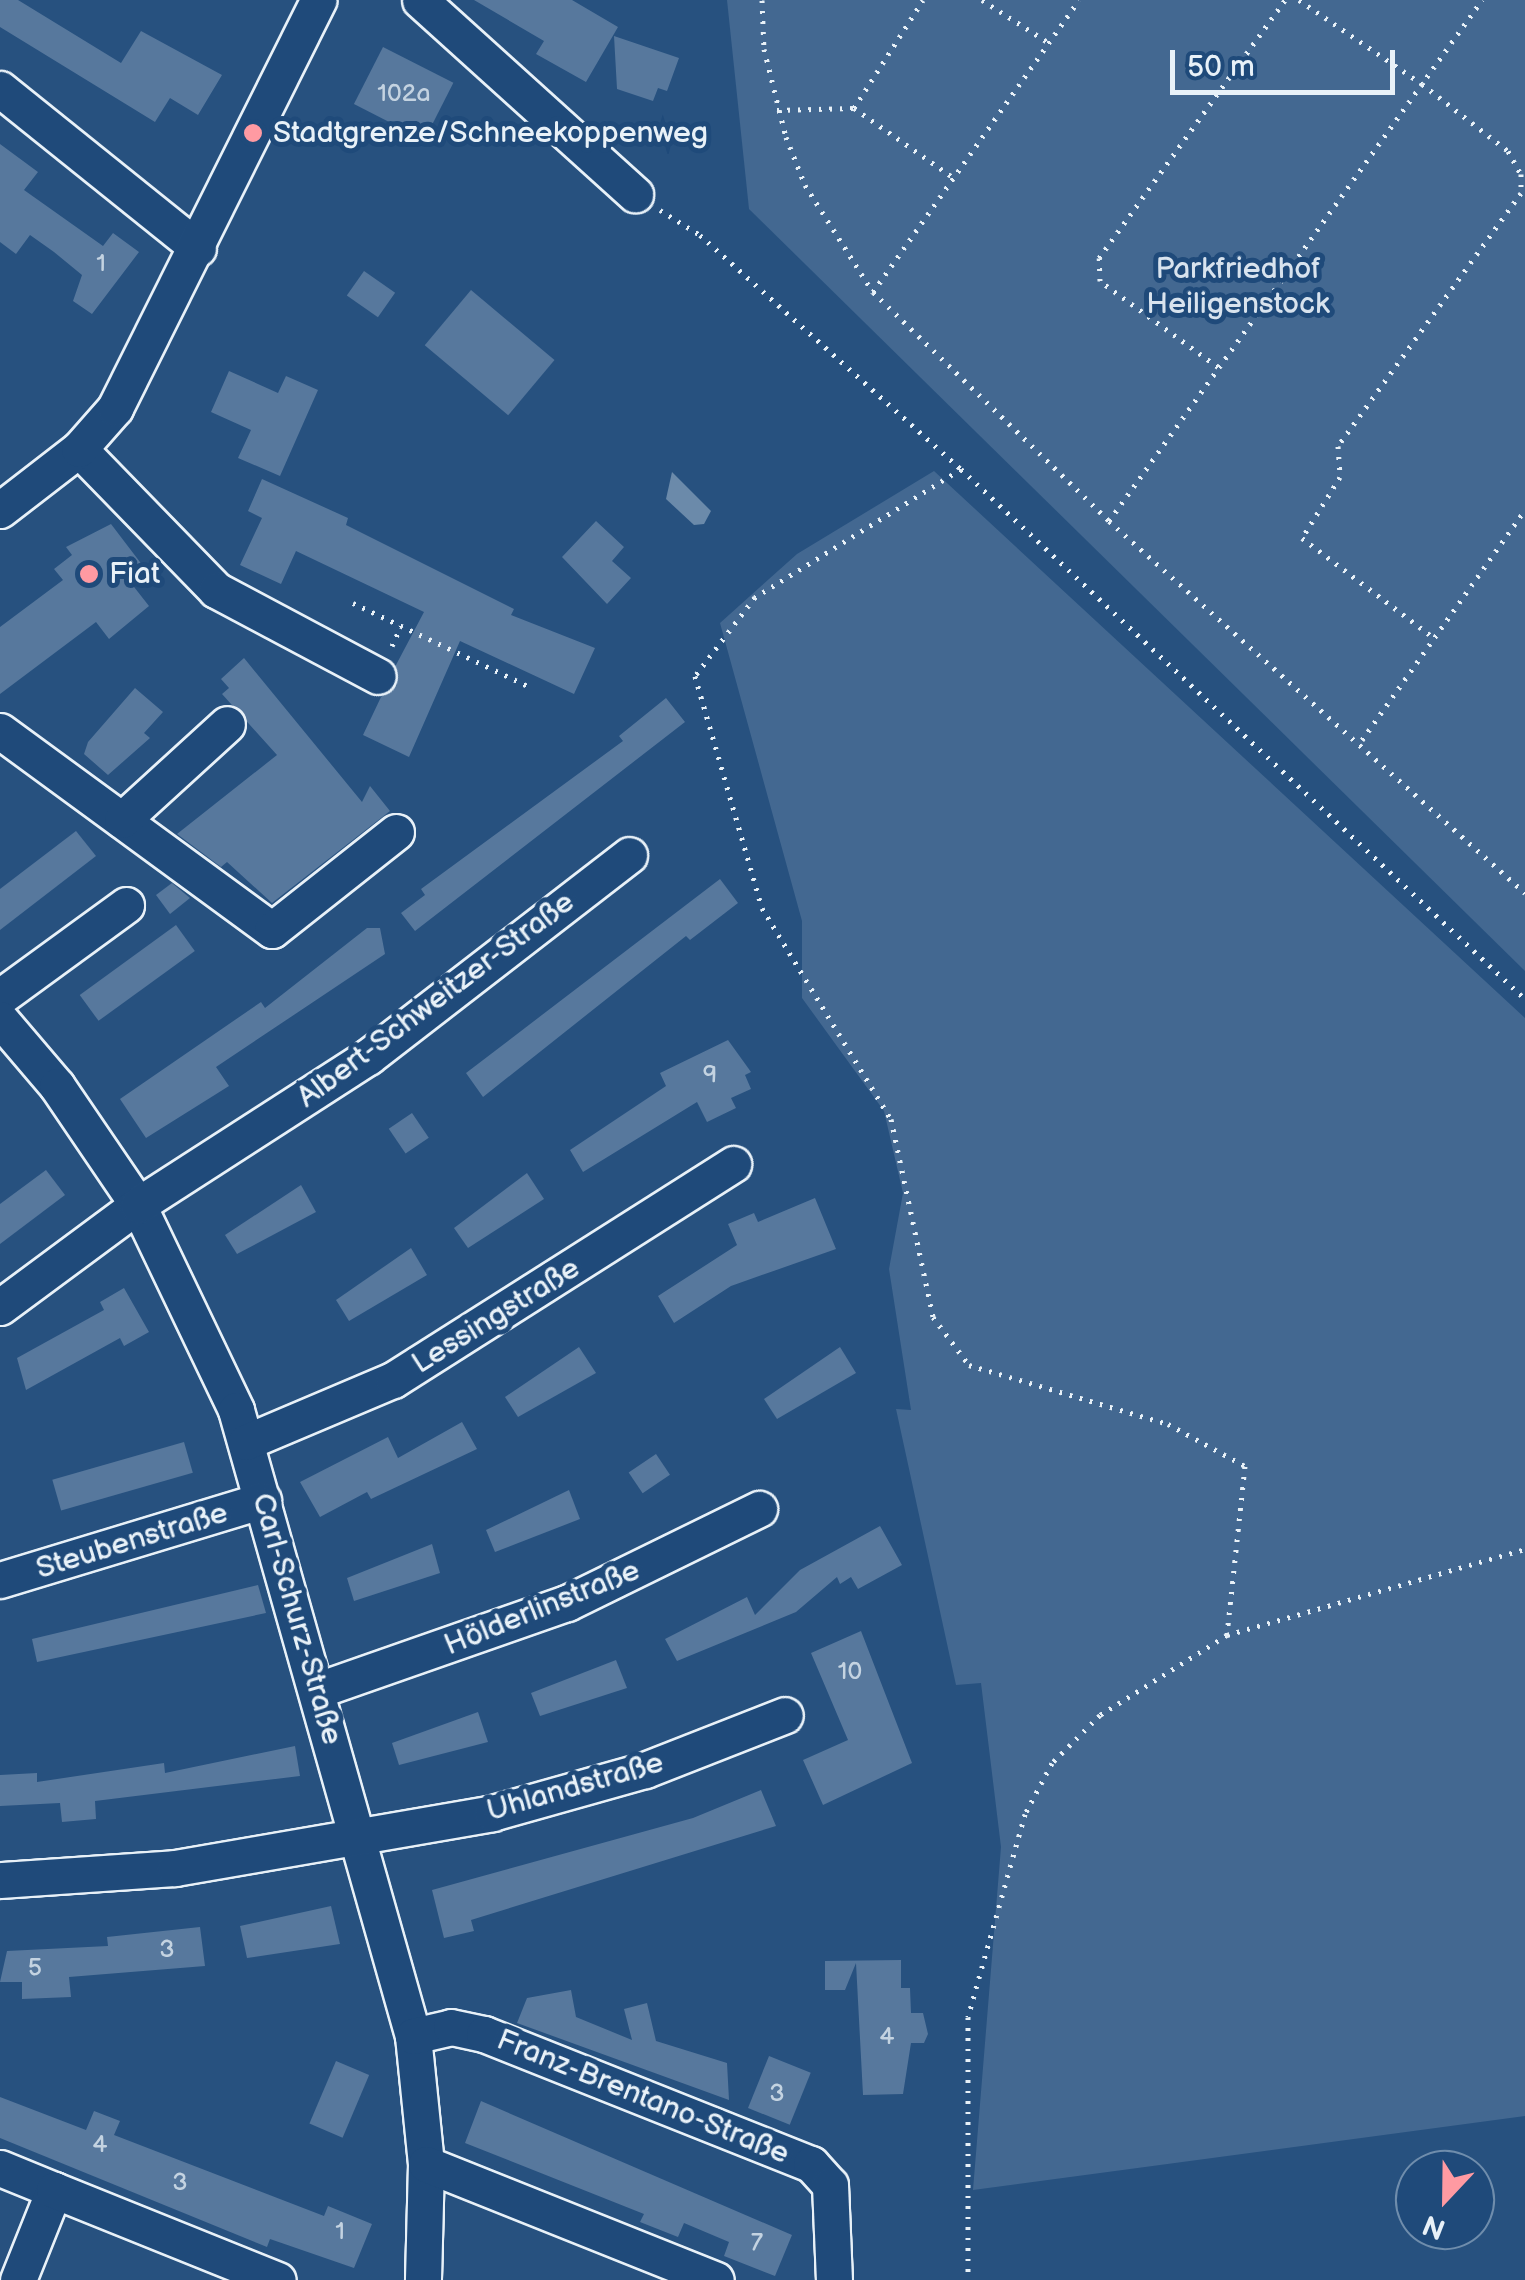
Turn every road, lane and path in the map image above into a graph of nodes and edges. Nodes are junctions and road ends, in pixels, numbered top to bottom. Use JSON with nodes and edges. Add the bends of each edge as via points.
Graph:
{"nodes":[{"id":1,"x":318,"y":0,"type":"edge"},
{"id":2,"x":420,"y":0,"type":"edge"},
{"id":3,"x":762,"y":0,"type":"edge"},
{"id":4,"x":923,"y":0,"type":"edge"},
{"id":5,"x":982,"y":0,"type":"edge"},
{"id":6,"x":1079,"y":0,"type":"edge"},
{"id":7,"x":1284,"y":0,"type":"edge"},
{"id":8,"x":1299,"y":0,"type":"edge"},
{"id":9,"x":1482,"y":0,"type":"edge"},
{"id":10,"x":1048,"y":43,"type":"junction"},
{"id":11,"x":1422,"y":84,"type":"junction"},
{"id":12,"x":0,"y":89,"type":"edge"},
{"id":13,"x":854,"y":108,"type":"junction"},
{"id":14,"x":777,"y":110,"type":"junction"},
{"id":15,"x":954,"y":178,"type":"junction"},
{"id":16,"x":635,"y":194,"type":"joint"},
{"id":17,"x":198,"y":248,"type":"junction"},
{"id":18,"x":873,"y":292,"type":"junction"},
{"id":19,"x":1219,"y":367,"type":"junction"},
{"id":20,"x":79,"y":449,"type":"junction"},
{"id":21,"x":961,"y":469,"type":"junction"},
{"id":22,"x":0,"y":510,"type":"edge"},
{"id":23,"x":1525,"y":510,"type":"edge"},
{"id":24,"x":1109,"y":521,"type":"junction"},
{"id":25,"x":353,"y":603,"type":"dead end"},
{"id":26,"x":1434,"y":638,"type":"junction"},
{"id":27,"x":378,"y":676,"type":"dead end"},
{"id":28,"x":532,"y":688,"type":"dead end"},
{"id":29,"x":227,"y":724,"type":"dead end"},
{"id":30,"x":0,"y":731,"type":"edge"},
{"id":31,"x":1361,"y":741,"type":"junction"},
{"id":32,"x":122,"y":820,"type":"junction"},
{"id":33,"x":396,"y":832,"type":"dead end"},
{"id":34,"x":628,"y":855,"type":"dead end"},
{"id":35,"x":1525,"y":893,"type":"edge"},
{"id":36,"x":126,"y":904,"type":"dead end"},
{"id":37,"x":0,"y":997,"type":"edge"},
{"id":38,"x":1525,"y":1000,"type":"edge"},
{"id":39,"x":0,"y":1019,"type":"edge"},
{"id":40,"x":733,"y":1164,"type":"dead end"},
{"id":41,"x":138,"y":1205,"type":"junction"},
{"id":42,"x":0,"y":1307,"type":"edge"},
{"id":43,"x":246,"y":1442,"type":"junction"},
{"id":44,"x":263,"y":1500,"type":"junction"},
{"id":45,"x":759,"y":1509,"type":"dead end"},
{"id":46,"x":1525,"y":1549,"type":"edge"},
{"id":47,"x":0,"y":1580,"type":"edge"},
{"id":48,"x":1227,"y":1635,"type":"junction"},
{"id":49,"x":318,"y":1690,"type":"junction"},
{"id":50,"x":785,"y":1715,"type":"dead end"},
{"id":51,"x":359,"y":1839,"type":"junction"},
{"id":52,"x":0,"y":1880,"type":"edge"},
{"id":53,"x":412,"y":2036,"type":"junction"},
{"id":54,"x":426,"y":2164,"type":"junction"},
{"id":55,"x":0,"y":2168,"type":"edge"},
{"id":56,"x":54,"y":2190,"type":"junction"},
{"id":57,"x":18,"y":2280,"type":"edge"},
{"id":58,"x":278,"y":2280,"type":"edge"},
{"id":59,"x":423,"y":2280,"type":"edge"},
{"id":60,"x":716,"y":2280,"type":"edge"},
{"id":61,"x":834,"y":2280,"type":"edge"},
{"id":62,"x":968,"y":2280,"type":"edge"}],
"edges":[{"from":1,"to":17,"type":"street"},
{"from":2,"to":16,"type":"street"},
{"from":3,"to":14,"type":"path"},
{"from":4,"to":13,"type":"path"},
{"from":5,"to":10,"type":"path"},
{"from":6,"to":10,"type":"path"},
{"from":7,"to":19,"type":"path","via":[[1099,258],[1100,281]]},
{"from":8,"to":11,"type":"path"},
{"from":9,"to":11,"type":"path"},
{"from":10,"to":15,"type":"path"},
{"from":11,"to":19,"type":"path"},
{"from":11,"to":26,"type":"path","via":[[1508,152],[1521,192],[1338,446],[1340,476],[1302,538]]},
{"from":12,"to":17,"type":"street"},
{"from":13,"to":14,"type":"path"},
{"from":13,"to":15,"type":"path"},
{"from":14,"to":18,"type":"path","via":[[805,185]]},
{"from":15,"to":18,"type":"path"},
{"from":16,"to":21,"type":"path","via":[[700,235]]},
{"from":17,"to":20,"type":"street","via":[[115,408]]},
{"from":18,"to":24,"type":"path"},
{"from":19,"to":24,"type":"path"},
{"from":20,"to":22,"type":"street"},
{"from":20,"to":27,"type":"street","via":[[216,590]]},
{"from":21,"to":38,"type":"path"},
{"from":21,"to":48,"type":"path","via":[[755,597],[696,676],[762,908],[892,1118],[933,1316],[969,1364],[1168,1424],[1245,1466]]},
{"from":23,"to":26,"type":"path"},
{"from":24,"to":31,"type":"path"},
{"from":25,"to":28,"type":"path"},
{"from":26,"to":31,"type":"path"},
{"from":29,"to":32,"type":"street"},
{"from":30,"to":32,"type":"street"},
{"from":31,"to":35,"type":"path"},
{"from":32,"to":33,"type":"street","via":[[272,930]]},
{"from":34,"to":41,"type":"street","name":"Albert-Schweitzer-Straße","via":[[368,1057]]},
{"from":36,"to":37,"type":"street"},
{"from":39,"to":41,"type":"street","name":"Carl-Schurz-Straße","via":[[57,1086]]},
{"from":40,"to":43,"type":"street","name":"Lessingstraße","via":[[410,1370]]},
{"from":41,"to":42,"type":"street","name":"Albert-Schweitzer-Straße"},
{"from":41,"to":43,"type":"street","name":"Carl-Schurz-Straße","via":[[208,1341]]},
{"from":43,"to":44,"type":"street","name":"Carl-Schurz-Straße"},
{"from":44,"to":47,"type":"street","name":"Steubenstraße"},
{"from":44,"to":49,"type":"street","name":"Carl-Schurz-Straße"},
{"from":45,"to":49,"type":"street","name":"Hölderlinstraße","via":[[567,1603]]},
{"from":46,"to":48,"type":"path"},
{"from":48,"to":62,"type":"path","via":[[1100,1715],[1052,1763],[1025,1814],[968,2017]]},
{"from":49,"to":51,"type":"street","name":"Carl-Schurz-Straße"},
{"from":50,"to":51,"type":"street","name":"Uhlandstraße","via":[[564,1794]]},
{"from":51,"to":52,"type":"street","name":"Uhlandstraße","via":[[132,1874]]},
{"from":51,"to":53,"type":"street","name":"Carl-Schurz-Straße"},
{"from":53,"to":54,"type":"street","name":"Carl-Schurz-Straße"},
{"from":53,"to":61,"type":"street","name":"Franz-Brentano-Straße","via":[[451,2027],[484,2034],[811,2164],[830,2186]]},
{"from":54,"to":59,"type":"street","name":"Carl-Schurz-Straße"},
{"from":54,"to":60,"type":"street"},
{"from":55,"to":56,"type":"street"},
{"from":56,"to":57,"type":"street"},
{"from":56,"to":58,"type":"street"}]}
